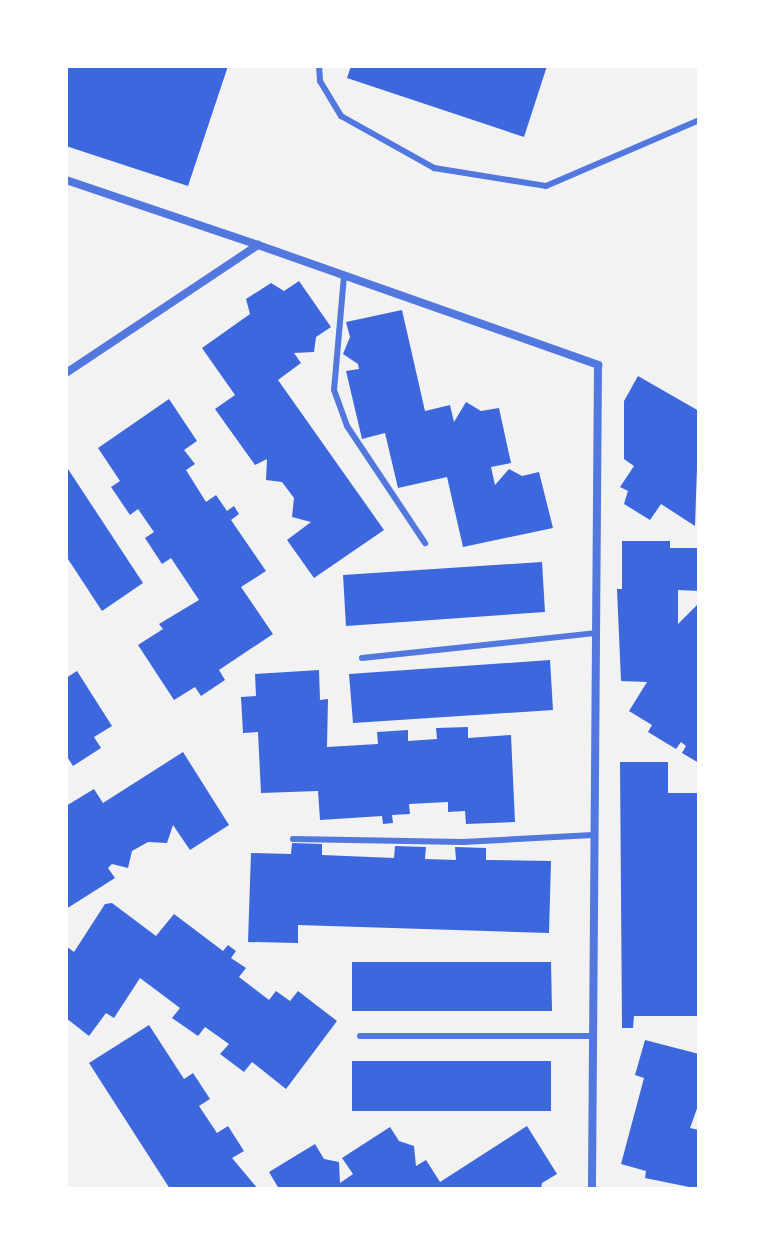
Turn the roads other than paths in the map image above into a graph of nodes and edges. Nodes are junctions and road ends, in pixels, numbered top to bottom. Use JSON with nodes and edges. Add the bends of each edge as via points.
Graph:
{"nodes":[{"id":1,"x":319,"y":66,"type":"edge"},
{"id":2,"x":699,"y":120,"type":"edge"},
{"id":3,"x":66,"y":180,"type":"edge"},
{"id":4,"x":258,"y":245,"type":"junction"},
{"id":5,"x":344,"y":276,"type":"junction"},
{"id":6,"x":66,"y":373,"type":"edge"},
{"id":7,"x":425,"y":543,"type":"dead end"},
{"id":8,"x":595,"y":633,"type":"junction"},
{"id":9,"x":362,"y":658,"type":"dead end"},
{"id":10,"x":593,"y":835,"type":"junction"},
{"id":11,"x":293,"y":839,"type":"dead end"},
{"id":12,"x":360,"y":1036,"type":"dead end"},
{"id":13,"x":592,"y":1036,"type":"junction"},
{"id":14,"x":592,"y":1189,"type":"edge"}],
"edges":[{"from":1,"to":2,"type":"lane","via":[[320,81],[341,116],[434,168],[546,186]]},
{"from":3,"to":4,"type":"street"},
{"from":4,"to":5,"type":"street"},
{"from":4,"to":6,"type":"street"},
{"from":5,"to":7,"type":"lane","via":[[334,390],[347,426]]},
{"from":5,"to":8,"type":"street","via":[[598,365]]},
{"from":8,"to":9,"type":"lane"},
{"from":8,"to":10,"type":"street"},
{"from":10,"to":11,"type":"lane","via":[[463,842]]},
{"from":10,"to":13,"type":"street"},
{"from":12,"to":13,"type":"lane"},
{"from":13,"to":14,"type":"street"}]}
